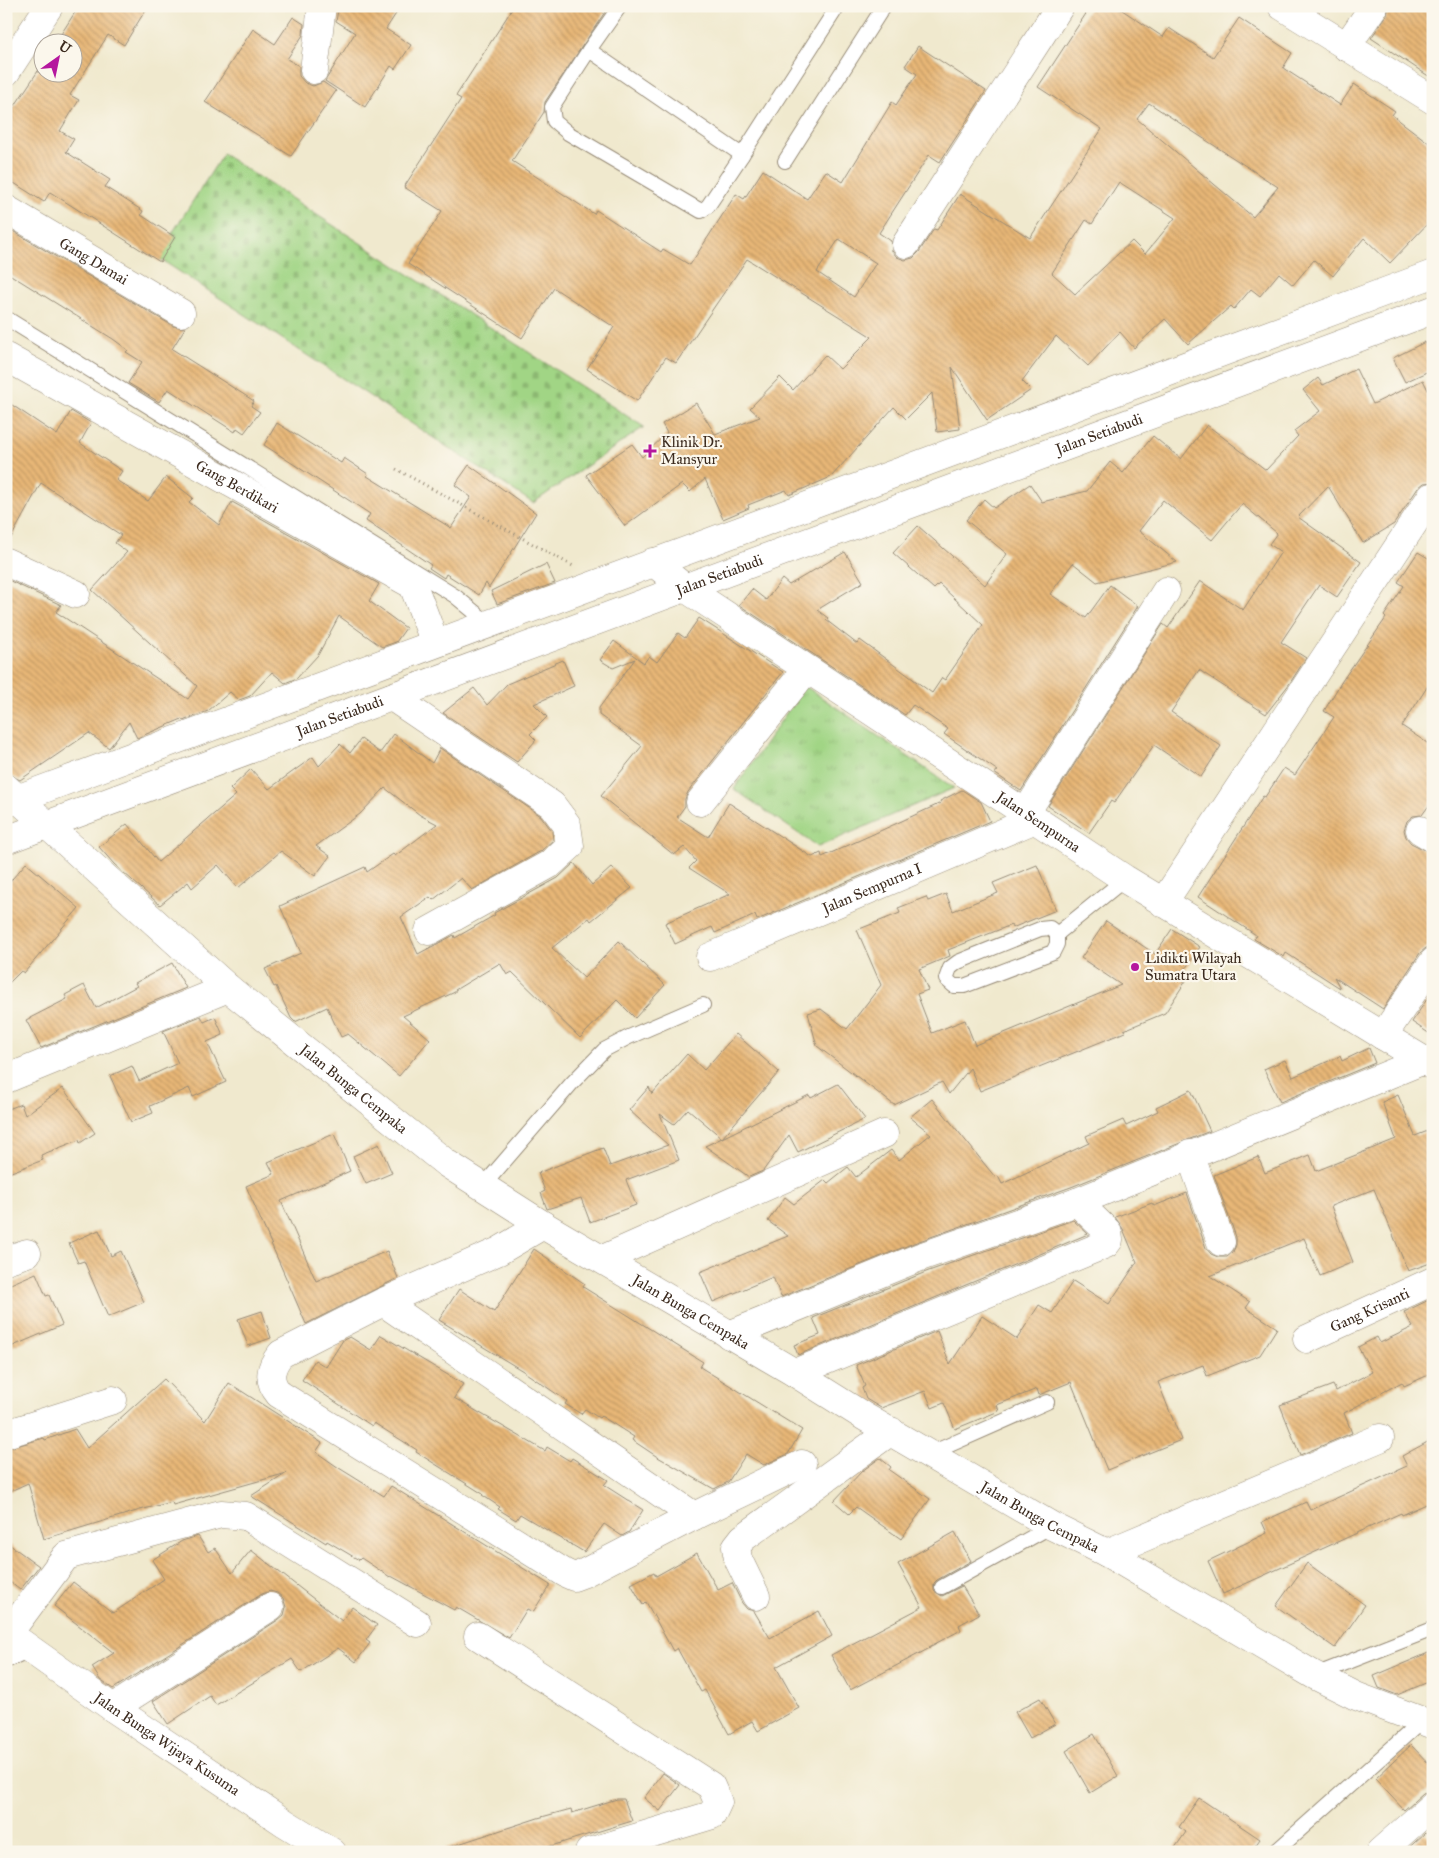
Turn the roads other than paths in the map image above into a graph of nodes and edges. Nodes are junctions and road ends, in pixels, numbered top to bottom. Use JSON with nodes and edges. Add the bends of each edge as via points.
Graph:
{"nodes":[{"id":1,"x":49,"y":6,"type":"edge"},
{"id":2,"x":322,"y":6,"type":"edge"},
{"id":3,"x":620,"y":6,"type":"edge"},
{"id":4,"x":838,"y":6,"type":"edge"},
{"id":5,"x":884,"y":6,"type":"edge"},
{"id":6,"x":1060,"y":6,"type":"edge"},
{"id":7,"x":1282,"y":6,"type":"edge"},
{"id":8,"x":1374,"y":6,"type":"edge"},
{"id":9,"x":1346,"y":47,"type":"junction"},
{"id":10,"x":589,"y":50,"type":"junction"},
{"id":11,"x":314,"y":70,"type":"dead end"},
{"id":12,"x":6,"y":72,"type":"edge"},
{"id":13,"x":1432,"y":98,"type":"edge"},
{"id":14,"x":742,"y":155,"type":"junction"},
{"id":15,"x":785,"y":161,"type":"dead end"},
{"id":16,"x":6,"y":209,"type":"edge"},
{"id":17,"x":906,"y":244,"type":"dead end"},
{"id":18,"x":1433,"y":274,"type":"edge"},
{"id":19,"x":1433,"y":310,"type":"edge"},
{"id":20,"x":181,"y":313,"type":"dead end"},
{"id":21,"x":6,"y":318,"type":"edge"},
{"id":22,"x":6,"y":357,"type":"edge"},
{"id":23,"x":1431,"y":497,"type":"dead end"},
{"id":24,"x":6,"y":562,"type":"edge"},
{"id":25,"x":654,"y":562,"type":"junction"},
{"id":26,"x":684,"y":588,"type":"junction"},
{"id":27,"x":1166,"y":591,"type":"dead end"},
{"id":28,"x":76,"y":594,"type":"dead end"},
{"id":29,"x":489,"y":624,"type":"junction"},
{"id":30,"x":435,"y":644,"type":"junction"},
{"id":31,"x":806,"y":670,"type":"junction"},
{"id":32,"x":392,"y":697,"type":"junction"},
{"id":33,"x":10,"y":796,"type":"edge"},
{"id":34,"x":700,"y":802,"type":"dead end"},
{"id":35,"x":1029,"y":817,"type":"junction"},
{"id":36,"x":48,"y":824,"type":"junction"},
{"id":37,"x":6,"y":840,"type":"edge"},
{"id":38,"x":1125,"y":879,"type":"junction"},
{"id":39,"x":1163,"y":903,"type":"junction"},
{"id":40,"x":429,"y":932,"type":"dead end"},
{"id":41,"x":1058,"y":934,"type":"junction"},
{"id":42,"x":710,"y":957,"type":"dead end"},
{"id":43,"x":1433,"y":962,"type":"edge"},
{"id":44,"x":228,"y":988,"type":"junction"},
{"id":45,"x":703,"y":1006,"type":"dead end"},
{"id":46,"x":1383,"y":1036,"type":"junction"},
{"id":47,"x":1428,"y":1063,"type":"edge"},
{"id":48,"x":6,"y":1079,"type":"edge"},
{"id":49,"x":884,"y":1134,"type":"dead end"},
{"id":50,"x":1190,"y":1154,"type":"junction"},
{"id":51,"x":483,"y":1186,"type":"junction"},
{"id":52,"x":1077,"y":1202,"type":"junction"},
{"id":53,"x":543,"y":1225,"type":"junction"},
{"id":54,"x":1221,"y":1242,"type":"dead end"},
{"id":55,"x":603,"y":1259,"type":"junction"},
{"id":56,"x":1433,"y":1281,"type":"edge"},
{"id":57,"x":383,"y":1302,"type":"junction"},
{"id":58,"x":730,"y":1335,"type":"junction"},
{"id":59,"x":1307,"y":1339,"type":"dead end"},
{"id":60,"x":795,"y":1373,"type":"junction"},
{"id":61,"x":112,"y":1400,"type":"dead end"},
{"id":62,"x":1047,"y":1402,"type":"dead end"},
{"id":63,"x":891,"y":1431,"type":"junction"},
{"id":64,"x":6,"y":1434,"type":"edge"},
{"id":65,"x":1380,"y":1438,"type":"dead end"},
{"id":66,"x":929,"y":1454,"type":"junction"},
{"id":67,"x":802,"y":1464,"type":"dead end"},
{"id":68,"x":694,"y":1516,"type":"junction"},
{"id":69,"x":1052,"y":1526,"type":"junction"},
{"id":70,"x":1107,"y":1553,"type":"junction"},
{"id":71,"x":942,"y":1587,"type":"dead end"},
{"id":72,"x":756,"y":1596,"type":"dead end"},
{"id":73,"x":270,"y":1606,"type":"dead end"},
{"id":74,"x":417,"y":1623,"type":"dead end"},
{"id":75,"x":1433,"y":1630,"type":"edge"},
{"id":76,"x":7,"y":1633,"type":"edge"},
{"id":77,"x":478,"y":1636,"type":"dead end"},
{"id":78,"x":18,"y":1656,"type":"edge"},
{"id":79,"x":1314,"y":1675,"type":"junction"},
{"id":80,"x":113,"y":1708,"type":"junction"},
{"id":81,"x":1427,"y":1724,"type":"edge"},
{"id":82,"x":1433,"y":1805,"type":"edge"},
{"id":83,"x":332,"y":1852,"type":"edge"},
{"id":84,"x":588,"y":1852,"type":"edge"},
{"id":85,"x":1275,"y":1852,"type":"edge"},
{"id":86,"x":1380,"y":1852,"type":"edge"}],
"edges":[{"from":1,"to":12,"type":"street"},
{"from":2,"to":11,"type":"street"},
{"from":3,"to":10,"type":"lane"},
{"from":4,"to":14,"type":"lane"},
{"from":5,"to":15,"type":"lane"},
{"from":6,"to":17,"type":"street"},
{"from":7,"to":9,"type":"street"},
{"from":8,"to":9,"type":"street"},
{"from":9,"to":13,"type":"street"},
{"from":10,"to":14,"type":"lane"},
{"from":10,"to":14,"type":"lane","via":[[552,107],[554,121],[568,133],[701,212]]},
{"from":16,"to":20,"type":"street","name":"Gang Damai"},
{"from":18,"to":25,"type":"street"},
{"from":19,"to":26,"type":"street","name":"Jalan Setiabudi"},
{"from":21,"to":29,"type":"lane","via":[[456,596]]},
{"from":22,"to":30,"type":"street","name":"Gang Berdikari","via":[[413,585]]},
{"from":23,"to":39,"type":"street"},
{"from":24,"to":28,"type":"street"},
{"from":25,"to":26,"type":"street","name":"Jalan Sempurna"},
{"from":25,"to":29,"type":"street"},
{"from":26,"to":31,"type":"street","name":"Jalan Sempurna"},
{"from":26,"to":32,"type":"street","name":"Jalan Setiabudi"},
{"from":27,"to":35,"type":"street"},
{"from":29,"to":30,"type":"street"},
{"from":30,"to":33,"type":"street"},
{"from":31,"to":34,"type":"street"},
{"from":31,"to":35,"type":"street","name":"Jalan Sempurna"},
{"from":32,"to":36,"type":"street","name":"Jalan Setiabudi"},
{"from":32,"to":40,"type":"street","via":[[552,805],[567,825],[570,846],[550,864]]},
{"from":33,"to":36,"type":"street","name":"Jalan Bunga Cempaka"},
{"from":35,"to":38,"type":"street","name":"Jalan Sempurna"},
{"from":35,"to":42,"type":"street","name":"Jalan Sempurna I"},
{"from":36,"to":37,"type":"street","name":"Jalan Setiabudi"},
{"from":36,"to":44,"type":"street","name":"Jalan Bunga Cempaka"},
{"from":38,"to":39,"type":"street","name":"Jalan Sempurna"},
{"from":38,"to":41,"type":"lane"},
{"from":39,"to":46,"type":"street","name":"Jalan Sempurna"},
{"from":41,"to":41,"type":"lane","via":[[1053,952],[964,986],[954,986],[946,979],[950,968],[958,962],[1040,929],[1050,928]]},
{"from":43,"to":46,"type":"street"},
{"from":44,"to":48,"type":"street"},
{"from":44,"to":51,"type":"street","name":"Jalan Bunga Cempaka","via":[[446,1162]]},
{"from":45,"to":51,"type":"lane","via":[[604,1050]]},
{"from":46,"to":47,"type":"street","name":"Jalan Sempurna"},
{"from":47,"to":50,"type":"street"},
{"from":49,"to":55,"type":"street"},
{"from":50,"to":52,"type":"street"},
{"from":50,"to":54,"type":"street"},
{"from":51,"to":53,"type":"street","name":"Jalan Bunga Cempaka"},
{"from":52,"to":58,"type":"street","via":[[920,1257]]},
{"from":52,"to":60,"type":"street","via":[[1108,1232],[1106,1244]]},
{"from":53,"to":55,"type":"street","name":"Jalan Bunga Cempaka"},
{"from":53,"to":57,"type":"street","via":[[499,1252]]},
{"from":55,"to":58,"type":"street","name":"Jalan Bunga Cempaka"},
{"from":56,"to":59,"type":"street","name":"Gang Krisanti"},
{"from":57,"to":68,"type":"street"},
{"from":57,"to":68,"type":"street","via":[[282,1354],[273,1363],[272,1386],[279,1394],[574,1577]]},
{"from":58,"to":60,"type":"street","name":"Jalan Bunga Cempaka"},
{"from":60,"to":63,"type":"street","name":"Jalan Bunga Cempaka"},
{"from":61,"to":64,"type":"street"},
{"from":62,"to":66,"type":"lane"},
{"from":63,"to":66,"type":"street","name":"Jalan Bunga Cempaka"},
{"from":63,"to":72,"type":"street","via":[[743,1538],[736,1547],[738,1559]]},
{"from":65,"to":70,"type":"street"},
{"from":66,"to":69,"type":"street","name":"Jalan Bunga Cempaka"},
{"from":67,"to":68,"type":"street"},
{"from":69,"to":70,"type":"street","name":"Jalan Bunga Cempaka"},
{"from":69,"to":71,"type":"lane"},
{"from":70,"to":79,"type":"street","name":"Jalan Bunga Cempaka"},
{"from":73,"to":80,"type":"street"},
{"from":74,"to":76,"type":"street","via":[[246,1516],[233,1513],[66,1556]]},
{"from":75,"to":79,"type":"lane"},
{"from":76,"to":78,"type":"street","name":"Jalan Bunga Wijaya Kusuma"},
{"from":77,"to":84,"type":"street","via":[[711,1786],[718,1802],[712,1815]]},
{"from":78,"to":80,"type":"street","name":"Jalan Bunga Wijaya Kusuma"},
{"from":79,"to":81,"type":"street","name":"Jalan Bunga Cempaka","via":[[1356,1696]]},
{"from":80,"to":83,"type":"street","name":"Jalan Bunga Wijaya Kusuma"},
{"from":81,"to":85,"type":"lane"},
{"from":82,"to":86,"type":"street"}]}
